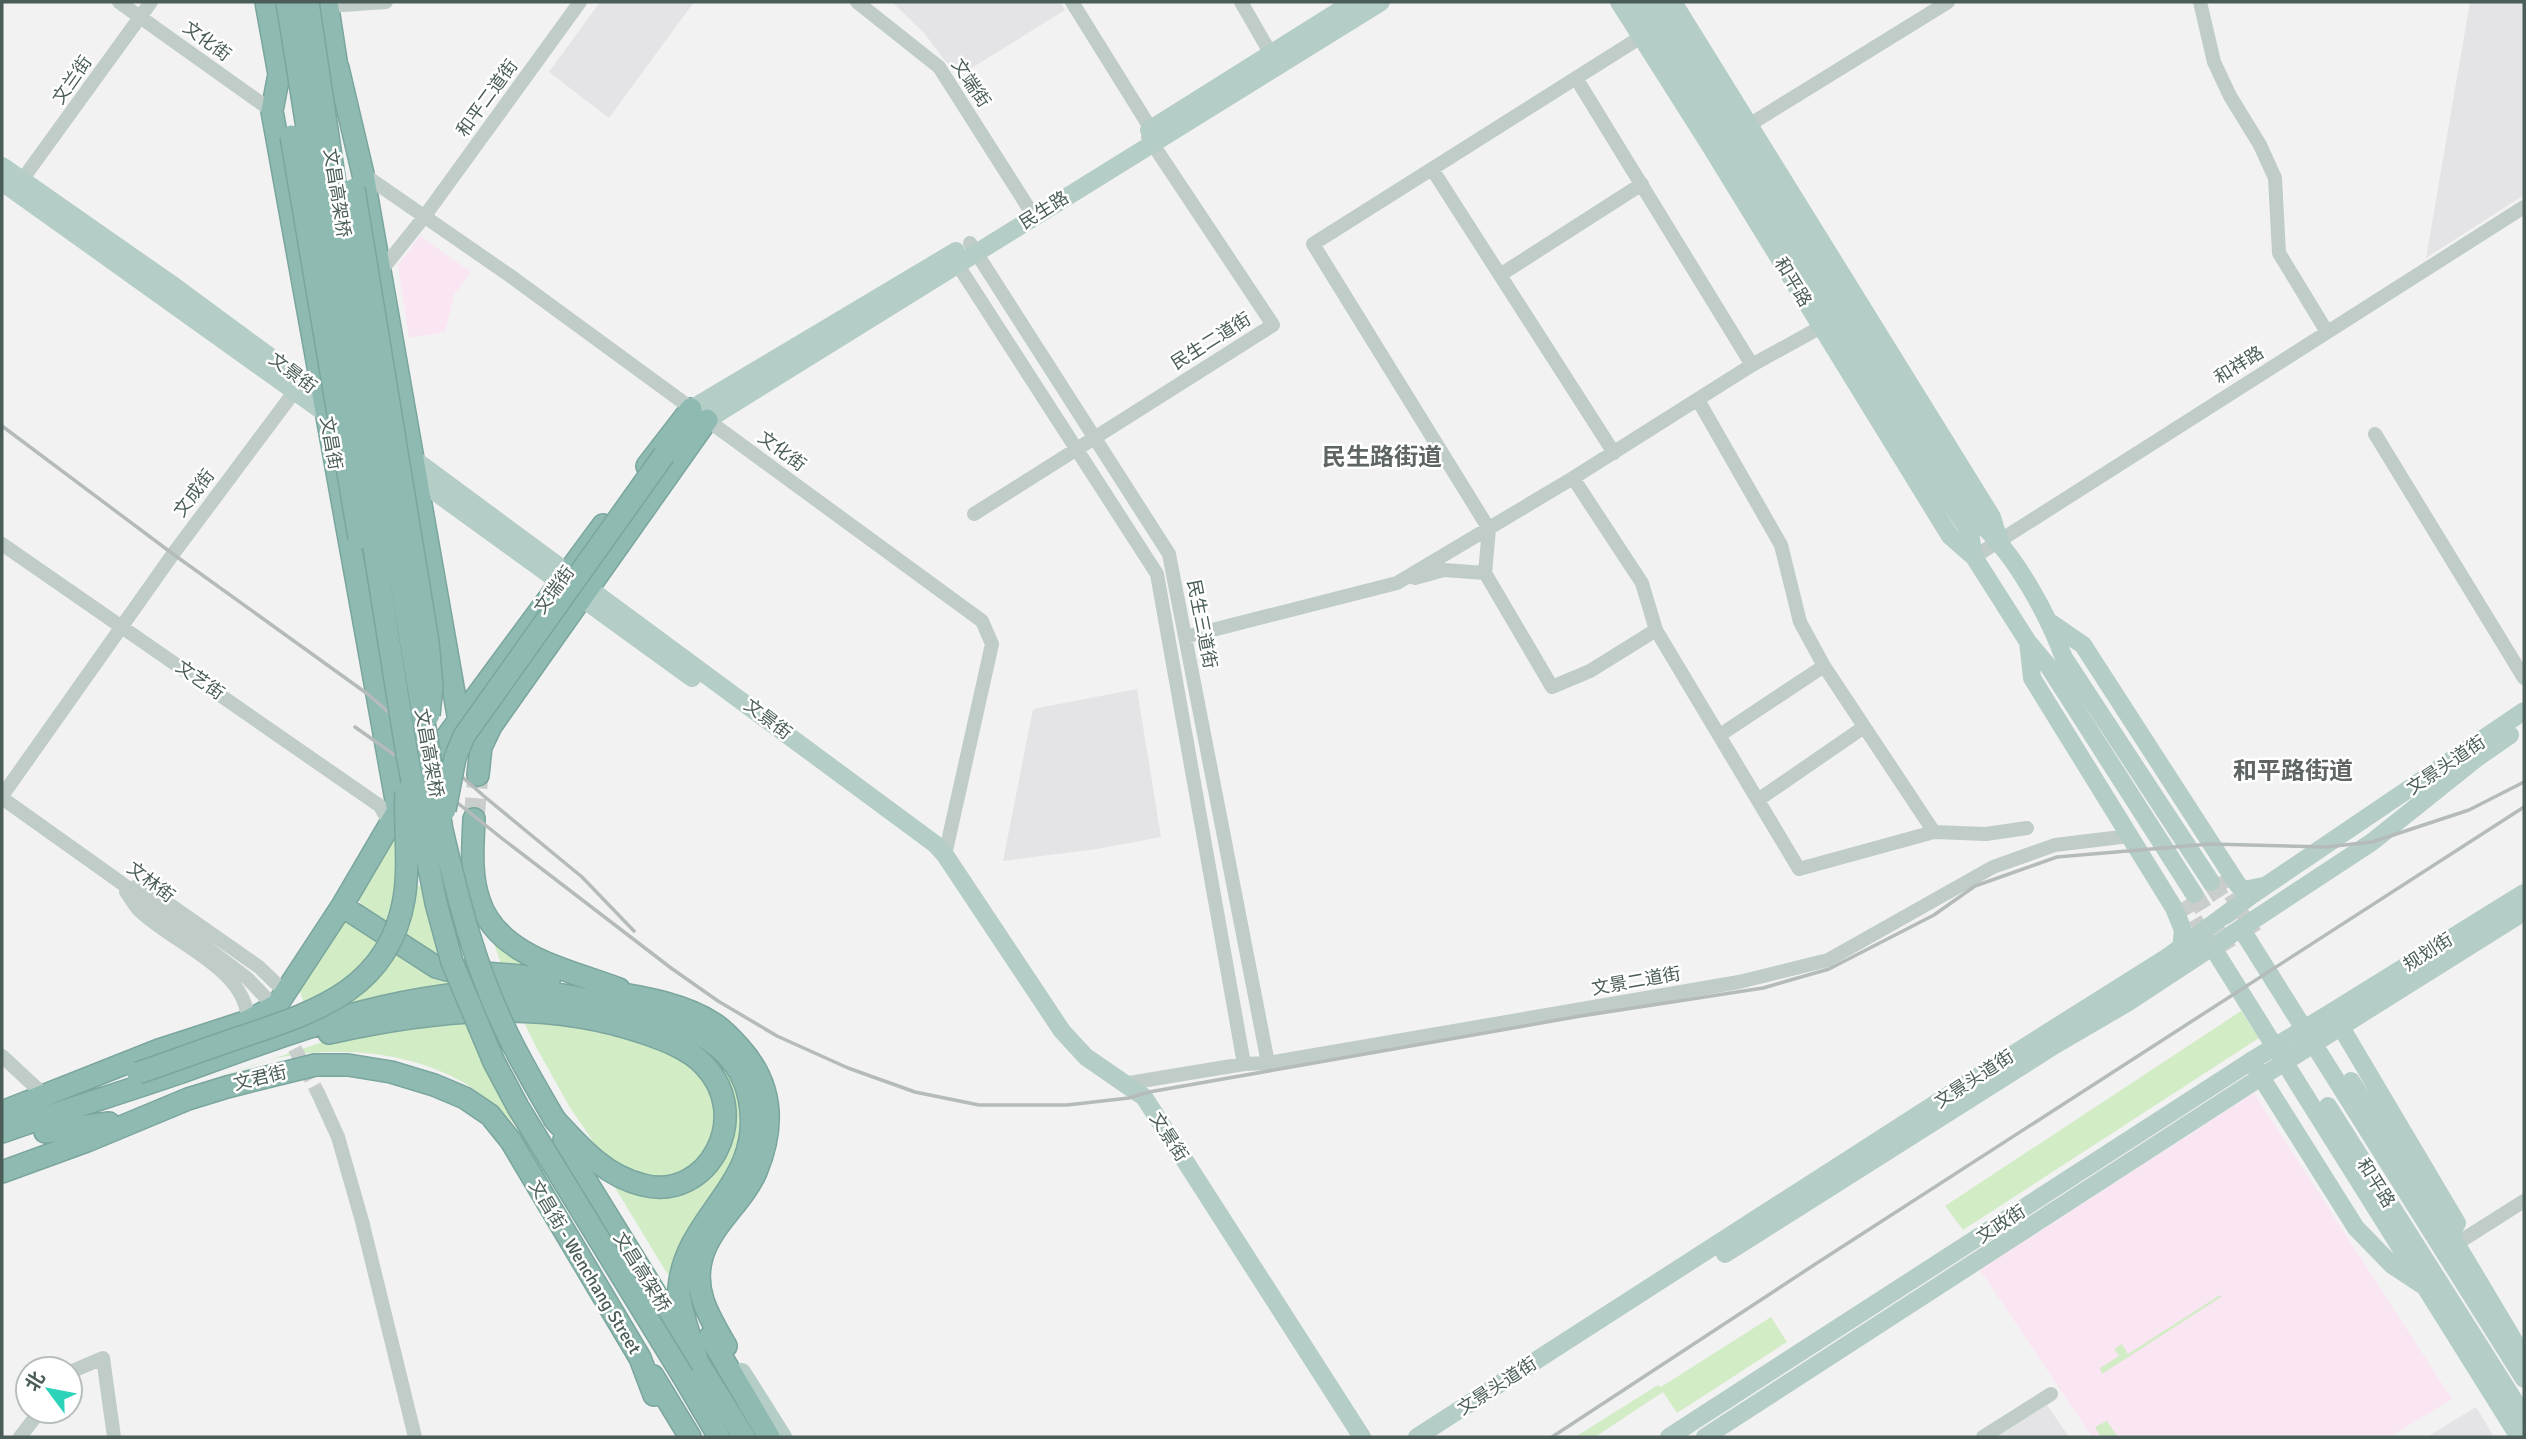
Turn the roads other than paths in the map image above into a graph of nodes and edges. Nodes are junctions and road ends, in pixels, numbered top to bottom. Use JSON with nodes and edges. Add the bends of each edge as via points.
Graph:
{"nodes":[{"id":1,"x":120,"y":2,"type":"edge"},
{"id":2,"x":151,"y":2,"type":"edge"},
{"id":3,"x":266,"y":2,"type":"edge"},
{"id":4,"x":287,"y":2,"type":"edge"},
{"id":5,"x":386,"y":2,"type":"edge"},
{"id":6,"x":580,"y":2,"type":"edge"},
{"id":7,"x":857,"y":2,"type":"edge"},
{"id":8,"x":1072,"y":2,"type":"edge"},
{"id":9,"x":1241,"y":2,"type":"edge"},
{"id":10,"x":1381,"y":2,"type":"edge"},
{"id":11,"x":1619,"y":2,"type":"edge"},
{"id":12,"x":1639,"y":2,"type":"edge"},
{"id":13,"x":1656,"y":2,"type":"edge"},
{"id":14,"x":1673,"y":2,"type":"edge"},
{"id":15,"x":1948,"y":2,"type":"edge"},
{"id":16,"x":2200,"y":2,"type":"edge"},
{"id":17,"x":321,"y":3,"type":"edge"},
{"id":18,"x":1344,"y":4,"type":"edge"},
{"id":19,"x":140,"y":16,"type":"junction"},
{"id":20,"x":1641,"y":37,"type":"junction"},
{"id":21,"x":1271,"y":54,"type":"junction"},
{"id":22,"x":279,"y":74,"type":"junction"},
{"id":23,"x":1576,"y":78,"type":"junction"},
{"id":24,"x":1712,"y":106,"type":"junction"},
{"id":25,"x":272,"y":111,"type":"junction"},
{"id":26,"x":1749,"y":125,"type":"junction"},
{"id":27,"x":1150,"y":135,"type":"junction"},
{"id":28,"x":1709,"y":144,"type":"junction"},
{"id":29,"x":2,"y":166,"type":"edge"},
{"id":30,"x":1749,"y":167,"type":"junction"},
{"id":31,"x":1432,"y":169,"type":"junction"},
{"id":32,"x":22,"y":180,"type":"junction"},
{"id":33,"x":359,"y":181,"type":"junction"},
{"id":34,"x":2,"y":182,"type":"edge"},
{"id":35,"x":1642,"y":184,"type":"junction"},
{"id":36,"x":1028,"y":207,"type":"junction"},
{"id":37,"x":2524,"y":207,"type":"edge"},
{"id":38,"x":424,"y":217,"type":"junction"},
{"id":39,"x":973,"y":247,"type":"junction"},
{"id":40,"x":954,"y":260,"type":"junction"},
{"id":41,"x":381,"y":271,"type":"junction"},
{"id":42,"x":1500,"y":275,"type":"junction"},
{"id":43,"x":1821,"y":327,"type":"junction"},
{"id":44,"x":2327,"y":332,"type":"junction"},
{"id":45,"x":318,"y":359,"type":"junction"},
{"id":46,"x":1752,"y":365,"type":"junction"},
{"id":47,"x":299,"y":385,"type":"junction"},
{"id":48,"x":1698,"y":400,"type":"junction"},
{"id":49,"x":324,"y":404,"type":"junction"},
{"id":50,"x":699,"y":414,"type":"junction"},
{"id":51,"x":2375,"y":434,"type":"dead end"},
{"id":52,"x":1094,"y":439,"type":"junction"},
{"id":53,"x":1077,"y":448,"type":"junction"},
{"id":54,"x":1614,"y":453,"type":"junction"},
{"id":55,"x":416,"y":469,"type":"junction"},
{"id":56,"x":1573,"y":478,"type":"junction"},
{"id":57,"x":974,"y":513,"type":"dead end"},
{"id":58,"x":1489,"y":529,"type":"junction"},
{"id":59,"x":1999,"y":540,"type":"junction"},
{"id":60,"x":2,"y":544,"type":"edge"},
{"id":61,"x":1974,"y":557,"type":"junction"},
{"id":62,"x":1485,"y":573,"type":"junction"},
{"id":63,"x":563,"y":577,"type":"junction"},
{"id":64,"x":1397,"y":583,"type":"junction"},
{"id":65,"x":586,"y":593,"type":"junction"},
{"id":66,"x":383,"y":597,"type":"junction"},
{"id":67,"x":2051,"y":623,"type":"junction"},
{"id":68,"x":122,"y":626,"type":"junction"},
{"id":69,"x":1656,"y":630,"type":"junction"},
{"id":70,"x":1185,"y":637,"type":"junction"},
{"id":71,"x":2028,"y":642,"type":"junction"},
{"id":72,"x":1824,"y":666,"type":"junction"},
{"id":73,"x":2524,"y":678,"type":"edge"},
{"id":74,"x":2524,"y":711,"type":"edge"},
{"id":75,"x":459,"y":721,"type":"junction"},
{"id":76,"x":2524,"y":725,"type":"edge"},
{"id":77,"x":1864,"y":727,"type":"junction"},
{"id":78,"x":1720,"y":735,"type":"junction"},
{"id":79,"x":427,"y":741,"type":"junction"},
{"id":80,"x":407,"y":755,"type":"junction"},
{"id":81,"x":478,"y":775,"type":"tunnel mouth"},
{"id":82,"x":2,"y":797,"type":"edge"},
{"id":83,"x":1758,"y":800,"type":"junction"},
{"id":84,"x":394,"y":817,"type":"junction"},
{"id":85,"x":474,"y":819,"type":"tunnel mouth"},
{"id":86,"x":2027,"y":828,"type":"dead end"},
{"id":87,"x":442,"y":830,"type":"junction"},
{"id":88,"x":1934,"y":832,"type":"junction"},
{"id":89,"x":2129,"y":836,"type":"junction"},
{"id":90,"x":945,"y":855,"type":"junction"},
{"id":91,"x":2215,"y":880,"type":"tunnel mouth"},
{"id":92,"x":120,"y":882,"type":"junction"},
{"id":93,"x":2270,"y":883,"type":"junction"},
{"id":94,"x":2524,"y":892,"type":"edge"},
{"id":95,"x":2189,"y":897,"type":"tunnel mouth"},
{"id":96,"x":342,"y":906,"type":"junction"},
{"id":97,"x":2524,"y":912,"type":"edge"},
{"id":98,"x":2250,"y":935,"type":"tunnel mouth"},
{"id":99,"x":2181,"y":948,"type":"junction"},
{"id":100,"x":278,"y":998,"type":"junction"},
{"id":101,"x":644,"y":998,"type":"junction"},
{"id":102,"x":2337,"y":1019,"type":"junction"},
{"id":103,"x":248,"y":1021,"type":"junction"},
{"id":104,"x":2,"y":1056,"type":"edge"},
{"id":105,"x":2251,"y":1060,"type":"junction"},
{"id":106,"x":1268,"y":1063,"type":"junction"},
{"id":107,"x":1244,"y":1064,"type":"junction"},
{"id":108,"x":2261,"y":1077,"type":"junction"},
{"id":109,"x":1123,"y":1084,"type":"junction"},
{"id":110,"x":318,"y":1093,"type":"tunnel mouth"},
{"id":111,"x":44,"y":1095,"type":"junction"},
{"id":112,"x":2,"y":1112,"type":"edge"},
{"id":113,"x":36,"y":1118,"type":"junction"},
{"id":114,"x":137,"y":1119,"type":"junction"},
{"id":115,"x":555,"y":1120,"type":"junction"},
{"id":116,"x":2,"y":1132,"type":"edge"},
{"id":117,"x":511,"y":1141,"type":"joint"},
{"id":118,"x":2,"y":1147,"type":"edge"},
{"id":119,"x":2,"y":1172,"type":"edge"},
{"id":120,"x":2524,"y":1200,"type":"edge"},
{"id":121,"x":2449,"y":1242,"type":"junction"},
{"id":122,"x":2420,"y":1252,"type":"junction"},
{"id":123,"x":2429,"y":1290,"type":"junction"},
{"id":124,"x":2454,"y":1306,"type":"junction"},
{"id":125,"x":720,"y":1345,"type":"junction"},
{"id":126,"x":2524,"y":1357,"type":"edge"},
{"id":127,"x":698,"y":1363,"type":"junction"},
{"id":128,"x":84,"y":1366,"type":"edge"},
{"id":129,"x":2524,"y":1379,"type":"edge"},
{"id":130,"x":658,"y":1393,"type":"junction"},
{"id":131,"x":2051,"y":1394,"type":"dead end"},
{"id":132,"x":2524,"y":1416,"type":"edge"},
{"id":133,"x":114,"y":1437,"type":"edge"},
{"id":134,"x":415,"y":1437,"type":"edge"},
{"id":135,"x":679,"y":1437,"type":"edge"},
{"id":136,"x":690,"y":1437,"type":"edge"},
{"id":137,"x":719,"y":1437,"type":"edge"},
{"id":138,"x":744,"y":1437,"type":"edge"},
{"id":139,"x":769,"y":1437,"type":"edge"},
{"id":140,"x":783,"y":1437,"type":"edge"},
{"id":141,"x":1348,"y":1437,"type":"edge"},
{"id":142,"x":1362,"y":1437,"type":"edge"},
{"id":143,"x":1417,"y":1437,"type":"edge"},
{"id":144,"x":1435,"y":1437,"type":"edge"},
{"id":145,"x":1669,"y":1437,"type":"edge"},
{"id":146,"x":1705,"y":1437,"type":"edge"},
{"id":147,"x":1983,"y":1437,"type":"edge"},
{"id":148,"x":2519,"y":1437,"type":"edge"}],
"edges":[{"from":1,"to":19,"type":"street","name":"文化街"},
{"from":2,"to":19,"type":"street","name":"文兰街"},
{"from":3,"to":22,"type":"highway","name":"文昌街"},
{"from":4,"to":66,"type":"highway","name":"文昌高架桥","bridge":true},
{"from":5,"to":17,"type":"street"},
{"from":6,"to":38,"type":"street","name":"和平二道街"},
{"from":7,"to":36,"type":"street","name":"文端街","via":[[939,67]]},
{"from":8,"to":27,"type":"street","name":"民生二道街"},
{"from":9,"to":21,"type":"street"},
{"from":10,"to":27,"type":"main road","name":"民生路"},
{"from":11,"to":20,"type":"main road","name":"和平路"},
{"from":12,"to":24,"type":"main road","name":"和平路"},
{"from":13,"to":24,"type":"main road","name":"和平路"},
{"from":14,"to":26,"type":"main road","name":"和平路"},
{"from":15,"to":26,"type":"street"},
{"from":16,"to":44,"type":"street","via":[[2214,62],[2275,178],[2279,253]]},
{"from":17,"to":33,"type":"highway"},
{"from":17,"to":79,"type":"highway","name":"文昌高架桥","bridge":true,"via":[[339,210]]},
{"from":18,"to":21,"type":"main road","name":"民生路"},
{"from":19,"to":25,"type":"street","name":"文化街"},
{"from":19,"to":32,"type":"street","name":"文兰街"},
{"from":20,"to":23,"type":"street"},
{"from":20,"to":28,"type":"main road","name":"和平路"},
{"from":21,"to":27,"type":"main road","name":"民生路"},
{"from":22,"to":25,"type":"highway","name":"文昌街"},
{"from":22,"to":66,"type":"highway","name":"文昌街","bridge":true,"via":[[358,537]]},
{"from":23,"to":31,"type":"street"},
{"from":23,"to":35,"type":"street"},
{"from":24,"to":26,"type":"main road"},
{"from":24,"to":28,"type":"main road"},
{"from":24,"to":30,"type":"main road","name":"和平路"},
{"from":25,"to":45,"type":"highway","name":"文昌街"},
{"from":26,"to":30,"type":"main road"},
{"from":26,"to":59,"type":"main road","name":"和平路","via":[[1992,517]]},
{"from":27,"to":36,"type":"main road","name":"民生路"},
{"from":27,"to":39,"type":"main road","name":"民生路"},
{"from":27,"to":52,"type":"street","name":"民生二道街","via":[[1273,325]]},
{"from":28,"to":30,"type":"main road"},
{"from":28,"to":43,"type":"main road","name":"和平路"},
{"from":29,"to":32,"type":"main road","name":"文景街"},
{"from":30,"to":59,"type":"main road","name":"和平路","via":[[1981,524]]},
{"from":30,"to":61,"type":"main road","name":"和平路","via":[[1834,320],[1970,533]]},
{"from":31,"to":42,"type":"street"},
{"from":31,"to":58,"type":"street","via":[[1313,244]]},
{"from":32,"to":47,"type":"main road","name":"文景街","via":[[163,278]]},
{"from":33,"to":38,"type":"street","name":"文化街"},
{"from":33,"to":41,"type":"highway"},
{"from":33,"to":79,"type":"highway","bridge":true,"via":[[428,642],[432,686]]},
{"from":34,"to":47,"type":"main road","name":"文景街"},
{"from":35,"to":42,"type":"street"},
{"from":35,"to":46,"type":"street"},
{"from":36,"to":39,"type":"main road","name":"民生路"},
{"from":37,"to":44,"type":"street","name":"和祥路"},
{"from":38,"to":41,"type":"street","name":"文成街"},
{"from":38,"to":50,"type":"street","name":"文化街"},
{"from":39,"to":40,"type":"main road","name":"民生路"},
{"from":39,"to":52,"type":"street","name":"民生三道街"},
{"from":40,"to":50,"type":"main road","name":"民生路"},
{"from":40,"to":53,"type":"street","name":"民生三道街"},
{"from":41,"to":45,"type":"street","name":"文成街"},
{"from":41,"to":55,"type":"highway"},
{"from":42,"to":54,"type":"street"},
{"from":43,"to":46,"type":"street"},
{"from":43,"to":61,"type":"main road","name":"和平路","via":[[1950,536]]},
{"from":44,"to":59,"type":"street","name":"和祥路"},
{"from":45,"to":47,"type":"street","name":"文成街"},
{"from":45,"to":49,"type":"highway","name":"文昌街"},
{"from":46,"to":48,"type":"street"},
{"from":47,"to":49,"type":"main road","name":"文景街"},
{"from":47,"to":68,"type":"street","name":"文成街"},
{"from":48,"to":54,"type":"street"},
{"from":48,"to":72,"type":"street","via":[[1781,545],[1800,622]]},
{"from":49,"to":55,"type":"main road","name":"文景街"},
{"from":49,"to":84,"type":"highway","name":"文昌街"},
{"from":50,"to":63,"type":"highway","name":"文瑞街"},
{"from":50,"to":65,"type":"highway","name":"文瑞街"},
{"from":50,"to":87,"type":"highway","bridge":true,"via":[[664,455],[464,736],[455,758]]},
{"from":50,"to":90,"type":"street","name":"文化街","via":[[987,629],[992,644]]},
{"from":51,"to":73,"type":"street"},
{"from":52,"to":53,"type":"street","name":"民生二道街"},
{"from":52,"to":70,"type":"street","name":"民生三道街","via":[[1169,554]]},
{"from":53,"to":57,"type":"street","name":"民生二道街"},
{"from":53,"to":107,"type":"street","name":"民生三道街","via":[[1157,574]]},
{"from":54,"to":56,"type":"street"},
{"from":55,"to":63,"type":"main road","name":"文景街"},
{"from":55,"to":75,"type":"highway"},
{"from":56,"to":58,"type":"street"},
{"from":56,"to":69,"type":"street","via":[[1642,583]]},
{"from":58,"to":62,"type":"street"},
{"from":58,"to":64,"type":"street"},
{"from":59,"to":61,"type":"street","name":"和祥路"},
{"from":59,"to":67,"type":"main road","name":"和平路"},
{"from":60,"to":68,"type":"street","name":"文艺街"},
{"from":61,"to":71,"type":"main road","name":"和平路"},
{"from":62,"to":64,"type":"street","via":[[1444,570]]},
{"from":62,"to":69,"type":"street","via":[[1552,687],[1590,671]]},
{"from":63,"to":65,"type":"main road","name":"文景街"},
{"from":63,"to":75,"type":"highway","name":"文瑞街"},
{"from":64,"to":70,"type":"street"},
{"from":65,"to":81,"type":"highway","name":"文瑞街","via":[[491,726],[481,747]]},
{"from":65,"to":90,"type":"main road","name":"文景街"},
{"from":65,"to":141,"type":"main road","name":"文景街","via":[[932,854],[1055,1037],[1077,1062],[1136,1102]]},
{"from":66,"to":80,"type":"highway","name":"文昌高架桥","bridge":true},
{"from":67,"to":91,"type":"main road","name":"和平路"},
{"from":67,"to":93,"type":"main road","via":[[2083,645],[2238,885],[2245,890]]},
{"from":68,"to":82,"type":"street","name":"文成街"},
{"from":68,"to":84,"type":"street","name":"文艺街"},
{"from":69,"to":78,"type":"street"},
{"from":70,"to":106,"type":"street","name":"民生三道街"},
{"from":71,"to":89,"type":"main road","via":[[2032,678]]},
{"from":71,"to":95,"type":"main road","via":[[2039,674]]},
{"from":72,"to":77,"type":"street"},
{"from":72,"to":78,"type":"street"},
{"from":74,"to":93,"type":"main road","name":"文景头道街"},
{"from":75,"to":84,"type":"highway","name":"文瑞街"},
{"from":76,"to":144,"type":"main road","name":"文景头道街","via":[[2372,842],[2177,970]]},
{"from":77,"to":83,"type":"street"},
{"from":77,"to":88,"type":"street"},
{"from":78,"to":83,"type":"street"},
{"from":79,"to":87,"type":"highway","name":"文昌高架桥","bridge":true},
{"from":80,"to":113,"type":"highway","bridge":true,"via":[[404,898],[399,922],[376,964],[342,997],[322,1007],[114,1082]]},
{"from":80,"to":137,"type":"highway","name":"文昌高架桥","bridge":true,"via":[[452,962],[494,1062]]},
{"from":82,"to":92,"type":"street","name":"文林街"},
{"from":83,"to":88,"type":"street","via":[[1799,869]]},
{"from":84,"to":96,"type":"highway"},
{"from":85,"to":101,"type":"highway","via":[[478,898],[501,936],[541,960]]},
{"from":86,"to":88,"type":"street","via":[[1986,834]]},
{"from":87,"to":115,"type":"highway","name":"文昌高架桥","bridge":true,"via":[[479,965],[507,1034]]},
{"from":89,"to":99,"type":"main road","via":[[2174,908],[2183,930]]},
{"from":89,"to":106,"type":"street","name":"文景二道街","via":[[2055,845],[1993,867],[1828,960],[1740,982]]},
{"from":90,"to":109,"type":"main road","name":"文景街","via":[[1062,1031],[1086,1057]]},
{"from":92,"to":100,"type":"street","via":[[156,895],[259,967]]},
{"from":92,"to":103,"type":"street","via":[[139,910],[239,988]]},
{"from":93,"to":99,"type":"main road","name":"文景头道街"},
{"from":94,"to":102,"type":"main road","name":"规划街"},
{"from":96,"to":100,"type":"highway"},
{"from":96,"to":101,"type":"highway","via":[[436,967],[522,976]]},
{"from":97,"to":102,"type":"main road","name":"规划街"},
{"from":98,"to":121,"type":"main road","name":"和平路"},
{"from":99,"to":143,"type":"main road","name":"文景头道街"},
{"from":100,"to":103,"type":"highway","via":[[277,1004]]},
{"from":101,"to":125,"type":"highway","via":[[714,1023],[750,1059],[768,1099],[765,1145],[755,1173],[712,1237],[692,1281],[697,1309]]},
{"from":102,"to":105,"type":"main road","name":"文政街","bridge":true},
{"from":102,"to":108,"type":"main road","name":"文政街","bridge":true},
{"from":102,"to":121,"type":"main road","via":[[2458,1223]]},
{"from":103,"to":111,"type":"highway"},
{"from":104,"to":111,"type":"street"},
{"from":105,"to":108,"type":"main road"},
{"from":105,"to":145,"type":"main road","name":"文政街"},
{"from":106,"to":107,"type":"street","name":"文景二道街"},
{"from":107,"to":109,"type":"street","name":"文景二道街"},
{"from":108,"to":123,"type":"main road","via":[[2356,1228],[2392,1265]]},
{"from":108,"to":146,"type":"main road","name":"文政街"},
{"from":109,"to":142,"type":"main road","name":"文景街","via":[[1144,1097]]},
{"from":110,"to":134,"type":"street","via":[[345,1161]]},
{"from":111,"to":113,"type":"highway"},
{"from":112,"to":113,"type":"highway"},
{"from":113,"to":114,"type":"highway"},
{"from":113,"to":115,"type":"highway","via":[[207,1073],[328,1033],[442,1013],[523,1011],[604,1021],[673,1045],[704,1065],[722,1092],[727,1125],[720,1146],[701,1170],[680,1183],[645,1186],[592,1160]]},
{"from":113,"to":116,"type":"highway"},
{"from":113,"to":118,"type":"highway"},
{"from":113,"to":127,"type":"highway","via":[[325,1021],[413,999],[521,991],[572,997],[667,1020],[715,1043],[730,1058],[744,1079],[753,1127],[748,1153],[684,1263],[679,1291]]},
{"from":114,"to":117,"type":"highway","name":"文君街","via":[[280,1073],[315,1065],[348,1065],[391,1072],[465,1097],[490,1115]]},
{"from":114,"to":119,"type":"highway","name":"文君街"},
{"from":115,"to":127,"type":"highway","name":"文昌高架桥","via":[[575,1163]]},
{"from":117,"to":130,"type":"highway","name":"文昌街 - Wenchang Street"},
{"from":120,"to":121,"type":"street"},
{"from":121,"to":126,"type":"main road"},
{"from":121,"to":129,"type":"main road","name":"和平路"},
{"from":122,"to":123,"type":"main road"},
{"from":122,"to":123,"type":"main road","name":"和平路","via":[[2223,953]]},
{"from":122,"to":124,"type":"main road","name":"和平路"},
{"from":123,"to":124,"type":"main road"},
{"from":123,"to":148,"type":"main road"},
{"from":124,"to":132,"type":"main road","name":"和平路"},
{"from":125,"to":139,"type":"highway"},
{"from":125,"to":140,"type":"main road"},
{"from":127,"to":138,"type":"highway","name":"文昌高架桥"},
{"from":128,"to":133,"type":"street","via":[[103,1358]]},
{"from":130,"to":135,"type":"main road"},
{"from":130,"to":136,"type":"highway"},
{"from":131,"to":147,"type":"street"}]}
